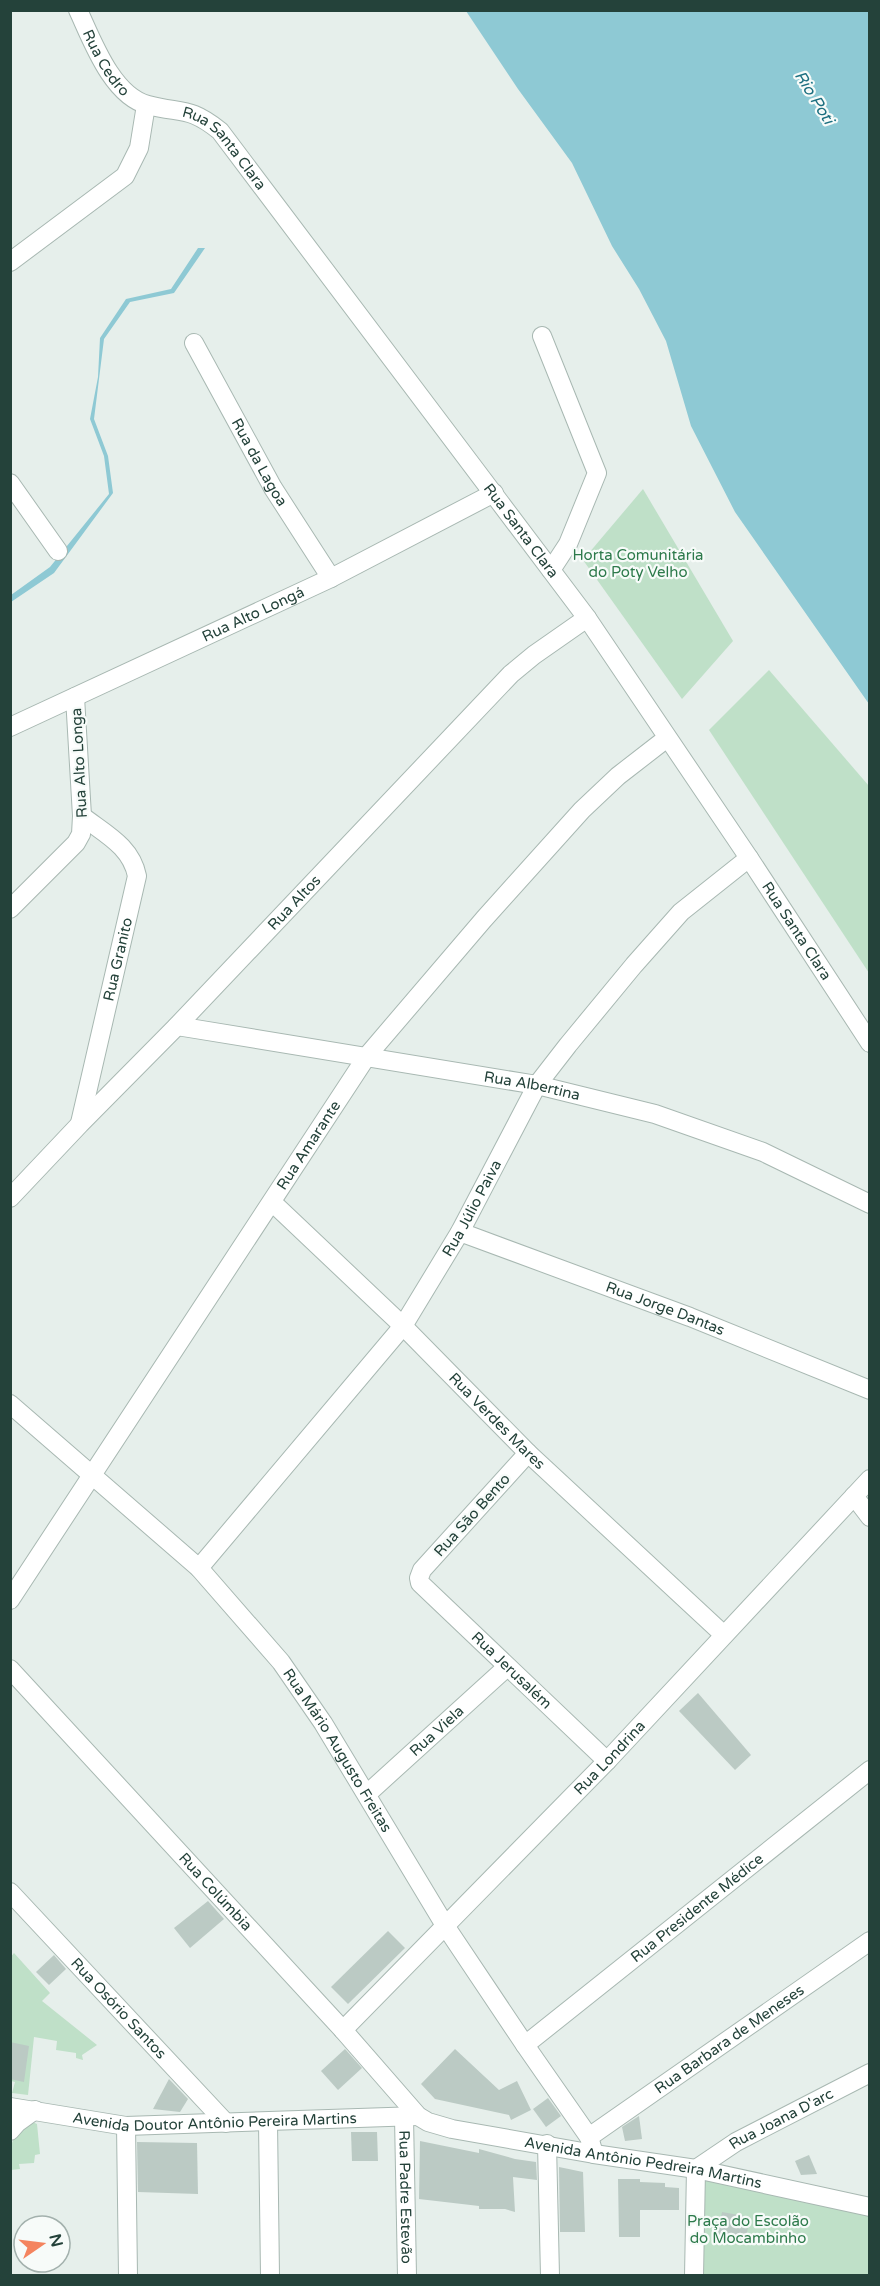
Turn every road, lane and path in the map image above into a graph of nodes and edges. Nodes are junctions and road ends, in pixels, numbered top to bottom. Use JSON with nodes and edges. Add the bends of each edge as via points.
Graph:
{"nodes":[{"id":1,"x":82,"y":12,"type":"edge"},
{"id":2,"x":146,"y":105,"type":"junction"},
{"id":3,"x":10,"y":262,"type":"edge"},
{"id":4,"x":542,"y":336,"type":"dead end"},
{"id":5,"x":194,"y":344,"type":"dead end"},
{"id":6,"x":10,"y":483,"type":"edge"},
{"id":7,"x":494,"y":493,"type":"junction"},
{"id":8,"x":58,"y":551,"type":"dead end"},
{"id":9,"x":551,"y":570,"type":"junction"},
{"id":10,"x":331,"y":578,"type":"junction"},
{"id":11,"x":587,"y":618,"type":"junction"},
{"id":12,"x":75,"y":697,"type":"junction"},
{"id":13,"x":10,"y":727,"type":"edge"},
{"id":14,"x":667,"y":738,"type":"junction"},
{"id":15,"x":82,"y":816,"type":"junction"},
{"id":16,"x":749,"y":858,"type":"junction"},
{"id":17,"x":10,"y":909,"type":"edge"},
{"id":18,"x":177,"y":1026,"type":"junction"},
{"id":19,"x":870,"y":1043,"type":"edge"},
{"id":20,"x":367,"y":1056,"type":"junction"},
{"id":21,"x":537,"y":1085,"type":"junction"},
{"id":22,"x":80,"y":1124,"type":"junction"},
{"id":23,"x":10,"y":1198,"type":"edge"},
{"id":24,"x":272,"y":1202,"type":"junction"},
{"id":25,"x":870,"y":1204,"type":"edge"},
{"id":26,"x":460,"y":1232,"type":"junction"},
{"id":27,"x":403,"y":1326,"type":"junction"},
{"id":28,"x":870,"y":1390,"type":"edge"},
{"id":29,"x":10,"y":1404,"type":"edge"},
{"id":30,"x":528,"y":1453,"type":"junction"},
{"id":31,"x":91,"y":1475,"type":"junction"},
{"id":32,"x":870,"y":1479,"type":"edge"},
{"id":33,"x":854,"y":1496,"type":"junction"},
{"id":34,"x":870,"y":1517,"type":"edge"},
{"id":35,"x":199,"y":1568,"type":"junction"},
{"id":36,"x":419,"y":1578,"type":"joint"},
{"id":37,"x":10,"y":1600,"type":"edge"},
{"id":38,"x":723,"y":1635,"type":"junction"},
{"id":39,"x":507,"y":1667,"type":"junction"},
{"id":40,"x":10,"y":1669,"type":"edge"},
{"id":41,"x":607,"y":1761,"type":"junction"},
{"id":42,"x":870,"y":1770,"type":"edge"},
{"id":43,"x":367,"y":1794,"type":"junction"},
{"id":44,"x":10,"y":1893,"type":"edge"},
{"id":45,"x":446,"y":1927,"type":"junction"},
{"id":46,"x":870,"y":1941,"type":"edge"},
{"id":47,"x":343,"y":2030,"type":"junction"},
{"id":48,"x":525,"y":2045,"type":"junction"},
{"id":49,"x":870,"y":2073,"type":"edge"},
{"id":50,"x":10,"y":2107,"type":"edge"},
{"id":51,"x":35,"y":2110,"type":"junction"},
{"id":52,"x":411,"y":2117,"type":"junction"},
{"id":53,"x":268,"y":2122,"type":"junction"},
{"id":54,"x":226,"y":2123,"type":"junction"},
{"id":55,"x":126,"y":2126,"type":"junction"},
{"id":56,"x":10,"y":2131,"type":"edge"},
{"id":57,"x":547,"y":2144,"type":"junction"},
{"id":58,"x":591,"y":2145,"type":"junction"},
{"id":59,"x":696,"y":2169,"type":"junction"},
{"id":60,"x":870,"y":2207,"type":"edge"},
{"id":61,"x":128,"y":2276,"type":"edge"},
{"id":62,"x":270,"y":2276,"type":"edge"},
{"id":63,"x":407,"y":2276,"type":"edge"},
{"id":64,"x":549,"y":2276,"type":"edge"},
{"id":65,"x":694,"y":2276,"type":"edge"}],
"edges":[{"from":1,"to":2,"type":"street","name":"Rua Cedro","via":[[98,55],[114,79]]},
{"from":2,"to":3,"type":"street","via":[[139,148],[125,176]]},
{"from":2,"to":7,"type":"street","name":"Rua Santa Clara","via":[[187,111],[220,131]]},
{"from":4,"to":9,"type":"street","via":[[597,473],[568,544]]},
{"from":5,"to":10,"type":"street","name":"Rua da Lagoa","via":[[273,488]]},
{"from":6,"to":8,"type":"street"},
{"from":7,"to":9,"type":"street","name":"Rua Santa Clara"},
{"from":7,"to":10,"type":"street","name":"Rua Alto Longá"},
{"from":9,"to":11,"type":"street","name":"Rua Santa Clara"},
{"from":10,"to":12,"type":"street","name":"Rua Alto Longá"},
{"from":11,"to":14,"type":"street","name":"Rua Santa Clara"},
{"from":11,"to":18,"type":"street","name":"Rua Altos","via":[[511,674]]},
{"from":12,"to":13,"type":"street","name":"Rua Alto Longá"},
{"from":12,"to":15,"type":"street","name":"Rua Alto Longa"},
{"from":14,"to":16,"type":"street","name":"Rua Santa Clara"},
{"from":14,"to":20,"type":"street","name":"Rua Amarante","via":[[582,810]]},
{"from":15,"to":17,"type":"street","name":"Rua Alto Longa","via":[[76,843]]},
{"from":15,"to":22,"type":"street","name":"Rua Granito","via":[[126,849],[137,876]]},
{"from":16,"to":19,"type":"street","name":"Rua Santa Clara"},
{"from":16,"to":21,"type":"street","name":"Rua Júlio Paiva","via":[[681,912]]},
{"from":18,"to":20,"type":"street","name":"Rua Albertina"},
{"from":18,"to":22,"type":"street","name":"Rua Altos"},
{"from":20,"to":21,"type":"street","name":"Rua Albertina"},
{"from":20,"to":24,"type":"street","name":"Rua Amarante"},
{"from":21,"to":25,"type":"street","name":"Rua Albertina","via":[[707,1131],[763,1152]]},
{"from":21,"to":26,"type":"street","name":"Rua Júlio Paiva"},
{"from":22,"to":23,"type":"street","name":"Rua Altos"},
{"from":24,"to":27,"type":"street","name":"Rua Verdes Mares"},
{"from":24,"to":31,"type":"street","name":"Rua Amarante"},
{"from":26,"to":27,"type":"street","name":"Rua Júlio Paiva"},
{"from":26,"to":28,"type":"street","name":"Rua Jorge Dantas","via":[[690,1317]]},
{"from":27,"to":30,"type":"street","name":"Rua Verdes Mares"},
{"from":27,"to":35,"type":"street","name":"Rua Júlio Paiva"},
{"from":29,"to":31,"type":"street","name":"Rua Mário Augusto Freitas"},
{"from":30,"to":36,"type":"street","name":"Rua São Bento"},
{"from":30,"to":38,"type":"street","name":"Rua Verdes Mares"},
{"from":31,"to":35,"type":"street","name":"Rua Mário Augusto Freitas"},
{"from":31,"to":37,"type":"street","name":"Rua Amarante"},
{"from":32,"to":33,"type":"street","name":"Rua Londrina"},
{"from":33,"to":34,"type":"street"},
{"from":33,"to":38,"type":"street","name":"Rua Londrina"},
{"from":35,"to":43,"type":"street","name":"Rua Mário Augusto Freitas","via":[[281,1662]]},
{"from":36,"to":39,"type":"street","name":"Rua Jerusalém","via":[[422,1587]]},
{"from":38,"to":41,"type":"street","name":"Rua Londrina"},
{"from":39,"to":41,"type":"street","name":"Rua Jerusalém"},
{"from":39,"to":43,"type":"street","name":"Rua Viela"},
{"from":40,"to":47,"type":"street","name":"Rua Colúmbia"},
{"from":41,"to":45,"type":"street","name":"Rua Londrina"},
{"from":42,"to":48,"type":"street","name":"Rua Presidente Médice"},
{"from":43,"to":45,"type":"street","name":"Rua Mário Augusto Freitas"},
{"from":44,"to":54,"type":"street","name":"Rua Osório Santos"},
{"from":45,"to":47,"type":"street","name":"Rua Londrina"},
{"from":45,"to":48,"type":"street","name":"Rua Mário Augusto Freitas"},
{"from":46,"to":58,"type":"street","name":"Rua Barbara de Meneses"},
{"from":47,"to":52,"type":"street","name":"Rua Colúmbia"},
{"from":48,"to":58,"type":"street","name":"Rua Mário Augusto Freitas"},
{"from":49,"to":59,"type":"street","name":"Rua Joana D'arc","via":[[736,2142]]},
{"from":50,"to":51,"type":"street","name":"Avenida Doutor Antônio Pereira Martins"},
{"from":51,"to":55,"type":"street","name":"Avenida Doutor Antônio Pereira Martins"},
{"from":51,"to":56,"type":"street"},
{"from":52,"to":53,"type":"street","name":"Avenida Doutor Antônio Pereira Martins"},
{"from":52,"to":57,"type":"street","name":"Avenida Antônio Pedreira Martins","via":[[452,2129]]},
{"from":52,"to":63,"type":"street","name":"Rua Padre Estevão"},
{"from":53,"to":54,"type":"street","name":"Avenida Doutor Antônio Pereira Martins"},
{"from":53,"to":62,"type":"street"},
{"from":54,"to":55,"type":"street","name":"Avenida Doutor Antônio Pereira Martins"},
{"from":55,"to":61,"type":"street"},
{"from":57,"to":58,"type":"street","name":"Avenida Antônio Pedreira Martins"},
{"from":57,"to":64,"type":"street"},
{"from":58,"to":59,"type":"street","name":"Avenida Antônio Pedreira Martins"},
{"from":59,"to":60,"type":"street","name":"Avenida Antônio Pedreira Martins"},
{"from":59,"to":65,"type":"street"}]}
